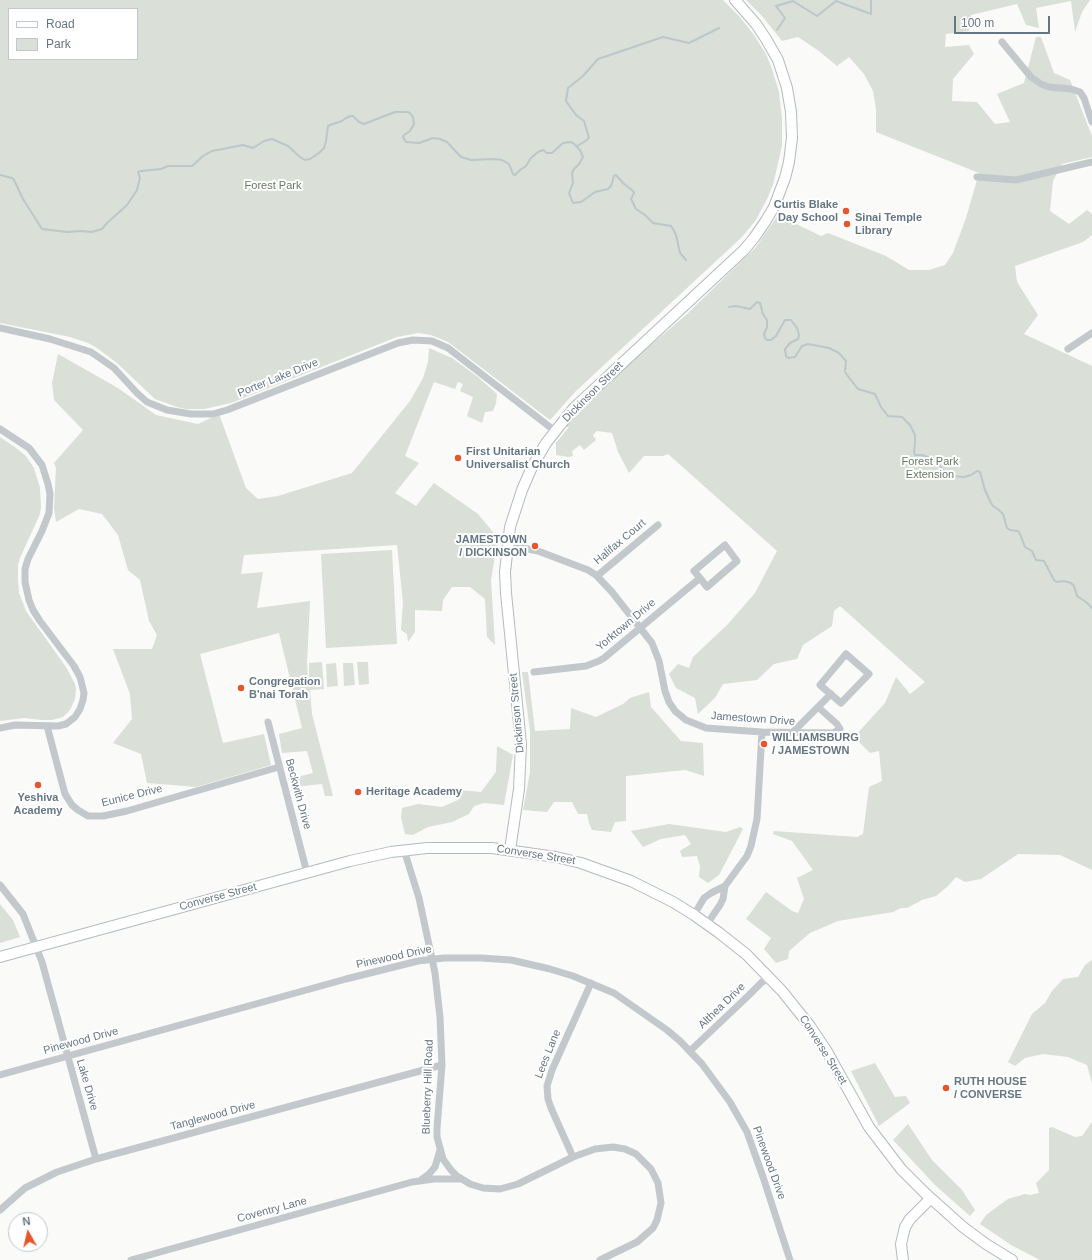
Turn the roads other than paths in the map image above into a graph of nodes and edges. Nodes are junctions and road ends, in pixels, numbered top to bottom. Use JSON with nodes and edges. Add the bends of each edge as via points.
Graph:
{"nodes":[{"id":1,"x":735,"y":0,"type":"edge"},
{"id":2,"x":1002,"y":42,"type":"dead end"},
{"id":3,"x":1092,"y":122,"type":"edge"},
{"id":4,"x":1092,"y":162,"type":"edge"},
{"id":5,"x":977,"y":177,"type":"dead end"},
{"id":6,"x":0,"y":328,"type":"edge"},
{"id":7,"x":1092,"y":333,"type":"edge"},
{"id":8,"x":1068,"y":349,"type":"dead end"},
{"id":9,"x":0,"y":429,"type":"edge"},
{"id":10,"x":554,"y":431,"type":"junction"},
{"id":11,"x":658,"y":525,"type":"dead end"},
{"id":12,"x":507,"y":547,"type":"junction"},
{"id":13,"x":597,"y":576,"type":"junction"},
{"id":14,"x":700,"y":578,"type":"junction"},
{"id":15,"x":640,"y":627,"type":"junction"},
{"id":16,"x":534,"y":672,"type":"dead end"},
{"id":17,"x":831,"y":694,"type":"junction"},
{"id":18,"x":818,"y":707,"type":"junction"},
{"id":19,"x":268,"y":722,"type":"dead end"},
{"id":20,"x":47,"y":726,"type":"junction"},
{"id":21,"x":0,"y":728,"type":"edge"},
{"id":22,"x":762,"y":732,"type":"junction"},
{"id":23,"x":792,"y":733,"type":"junction"},
{"id":24,"x":279,"y":767,"type":"junction"},
{"id":25,"x":404,"y":850,"type":"junction"},
{"id":26,"x":510,"y":850,"type":"junction"},
{"id":27,"x":307,"y":873,"type":"junction"},
{"id":28,"x":0,"y":885,"type":"edge"},
{"id":29,"x":725,"y":886,"type":"junction"},
{"id":30,"x":694,"y":915,"type":"junction"},
{"id":31,"x":707,"y":924,"type":"junction"},
{"id":32,"x":36,"y":948,"type":"junction"},
{"id":33,"x":0,"y":957,"type":"edge"},
{"id":34,"x":433,"y":959,"type":"junction"},
{"id":35,"x":770,"y":978,"type":"junction"},
{"id":36,"x":591,"y":983,"type":"junction"},
{"id":37,"x":690,"y":1051,"type":"junction"},
{"id":38,"x":68,"y":1056,"type":"junction"},
{"id":39,"x":442,"y":1065,"type":"junction"},
{"id":40,"x":0,"y":1075,"type":"edge"},
{"id":41,"x":440,"y":1150,"type":"junction"},
{"id":42,"x":573,"y":1157,"type":"junction"},
{"id":43,"x":96,"y":1159,"type":"junction"},
{"id":44,"x":461,"y":1179,"type":"junction"},
{"id":45,"x":419,"y":1181,"type":"junction"},
{"id":46,"x":930,"y":1198,"type":"junction"},
{"id":47,"x":0,"y":1210,"type":"edge"},
{"id":48,"x":131,"y":1260,"type":"edge"},
{"id":49,"x":600,"y":1260,"type":"edge"},
{"id":50,"x":790,"y":1260,"type":"edge"},
{"id":51,"x":902,"y":1260,"type":"edge"},
{"id":52,"x":1012,"y":1260,"type":"edge"}],
"edges":[{"from":1,"to":10,"type":"main road","name":"Dickinson Street","via":[[766,38],[778,60],[787,88],[792,144],[779,196],[762,227],[744,250],[588,394]]},
{"from":2,"to":3,"type":"street","via":[[1041,84],[1080,92]]},
{"from":4,"to":5,"type":"street","via":[[1016,180]]},
{"from":6,"to":10,"type":"street","name":"Porter Lake Drive","via":[[50,339],[97,355],[148,402],[167,410],[191,414],[213,414],[227,410],[398,343],[413,340],[432,341],[448,348]]},
{"from":7,"to":8,"type":"street"},
{"from":9,"to":20,"type":"street","via":[[29,448],[42,465],[50,503],[47,518],[28,559],[24,582],[33,610],[74,666],[84,689],[82,703],[75,717],[63,725]]},
{"from":10,"to":12,"type":"main road","name":"Dickinson Street","via":[[522,490],[512,519]]},
{"from":11,"to":13,"type":"street","name":"Halifax Court"},
{"from":12,"to":13,"type":"street","name":"Jamestown Drive","via":[[538,551],[588,570]]},
{"from":12,"to":26,"type":"main road","name":"Dickinson Street","via":[[506,593],[521,750],[519,789]]},
{"from":13,"to":15,"type":"street","name":"Jamestown Drive"},
{"from":14,"to":14,"type":"street","via":[[694,571],[725,545],[737,561],[707,587]]},
{"from":14,"to":15,"type":"street","name":"Yorktown Drive"},
{"from":15,"to":16,"type":"street","name":"Yorktown Drive","via":[[594,664]]},
{"from":15,"to":22,"type":"street","name":"Jamestown Drive","via":[[654,647],[666,695],[681,716],[706,728]]},
{"from":17,"to":17,"type":"street","via":[[820,685],[846,654],[869,674],[841,703]]},
{"from":17,"to":18,"type":"street"},
{"from":18,"to":23,"type":"street"},
{"from":18,"to":23,"type":"street","name":"Jamestown Drive","via":[[840,729],[833,733]]},
{"from":19,"to":24,"type":"street","name":"Beckwith Drive"},
{"from":20,"to":21,"type":"street","via":[[15,725]]},
{"from":20,"to":24,"type":"street","name":"Eunice Drive","via":[[65,794],[72,806],[88,816],[127,811]]},
{"from":22,"to":23,"type":"street","name":"Jamestown Drive"},
{"from":22,"to":29,"type":"street","via":[[756,831],[747,856]]},
{"from":24,"to":27,"type":"street","name":"Beckwith Drive"},
{"from":25,"to":26,"type":"main road","name":"Converse Street","via":[[461,847]]},
{"from":25,"to":27,"type":"main road","name":"Converse Street","via":[[367,856]]},
{"from":25,"to":34,"type":"street","name":"Blueberry Hill Road","via":[[420,898]]},
{"from":26,"to":30,"type":"main road","name":"Converse Street","via":[[559,857],[604,870],[648,889]]},
{"from":27,"to":32,"type":"main road","name":"Converse Street"},
{"from":28,"to":32,"type":"street","via":[[23,914]]},
{"from":29,"to":30,"type":"street","via":[[704,898]]},
{"from":29,"to":31,"type":"street","via":[[723,899]]},
{"from":30,"to":31,"type":"main road","name":"Converse Street"},
{"from":31,"to":35,"type":"main road","name":"Converse Street","via":[[741,950]]},
{"from":32,"to":33,"type":"main road","name":"Converse Street"},
{"from":32,"to":38,"type":"street","name":"Lake Drive"},
{"from":34,"to":36,"type":"street","name":"Pinewood Drive","via":[[511,960],[558,971]]},
{"from":34,"to":38,"type":"street","name":"Pinewood Drive","via":[[346,979]]},
{"from":34,"to":39,"type":"street","name":"Blueberry Hill Road","via":[[440,1017]]},
{"from":35,"to":37,"type":"street","name":"Althea Drive"},
{"from":35,"to":46,"type":"main road","name":"Converse Street","via":[[796,1007],[820,1041],[879,1141],[901,1169]]},
{"from":36,"to":37,"type":"street","name":"Pinewood Drive","via":[[614,993],[640,1010]]},
{"from":36,"to":42,"type":"street","name":"Lees Lane","via":[[547,1086],[551,1108]]},
{"from":37,"to":50,"type":"street","name":"Pinewood Drive","via":[[720,1088],[747,1132]]},
{"from":38,"to":40,"type":"street","name":"Pinewood Drive"},
{"from":38,"to":43,"type":"street","name":"Lake Drive"},
{"from":39,"to":41,"type":"street","name":"Blueberry Hill Road","via":[[437,1128]]},
{"from":39,"to":43,"type":"street","name":"Tanglewood Drive"},
{"from":41,"to":44,"type":"street","name":"Blueberry Hill Road","via":[[445,1163]]},
{"from":41,"to":45,"type":"street","name":"Coventry Lane","via":[[434,1170]]},
{"from":42,"to":44,"type":"street","name":"Blueberry Hill Road","via":[[518,1184],[500,1189],[483,1188]]},
{"from":42,"to":49,"type":"street","name":"Blueberry Hill Road","via":[[600,1147],[625,1149],[644,1160],[658,1183],[660,1209],[653,1228],[637,1242]]},
{"from":43,"to":47,"type":"street","name":"Tanglewood Drive","via":[[37,1181],[18,1193]]},
{"from":44,"to":45,"type":"street","name":"Coventry Lane"},
{"from":45,"to":48,"type":"street","name":"Coventry Lane"},
{"from":46,"to":51,"type":"main road","via":[[905,1227],[901,1244]]},
{"from":46,"to":52,"type":"main road","name":"Converse Street","via":[[962,1227]]}]}
